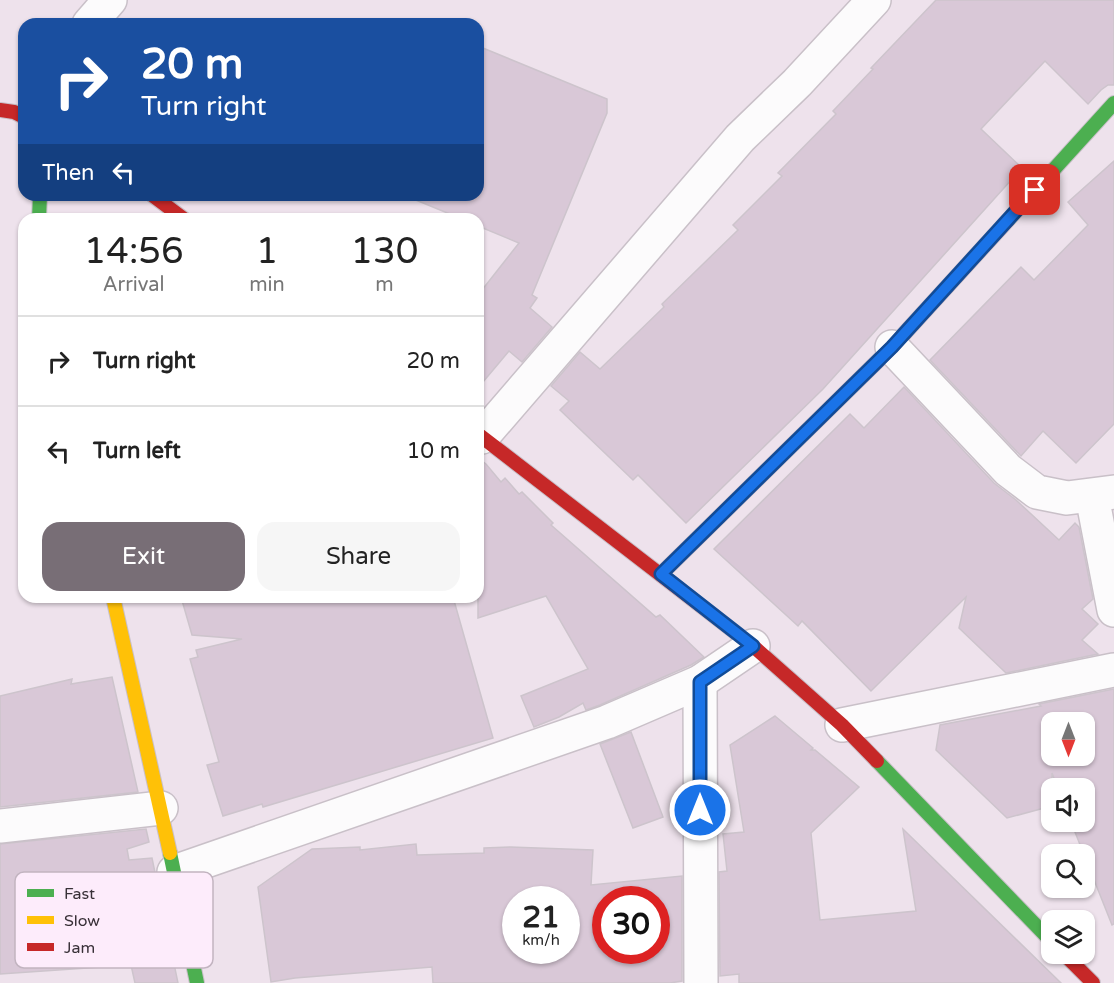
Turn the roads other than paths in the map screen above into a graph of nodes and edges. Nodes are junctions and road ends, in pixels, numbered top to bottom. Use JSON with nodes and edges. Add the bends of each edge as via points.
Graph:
{"nodes":[{"id":1,"x":110,"y":0,"type":"edge"},
{"id":2,"x":874,"y":0,"type":"edge"},
{"id":3,"x":94,"y":18,"type":"edge"},
{"id":4,"x":1114,"y":103,"type":"edge"},
{"id":5,"x":160,"y":201,"type":"edge"},
{"id":6,"x":176,"y":213,"type":"edge"},
{"id":7,"x":892,"y":347,"type":"junction"},
{"id":8,"x":484,"y":431,"type":"edge"},
{"id":9,"x":484,"y":439,"type":"edge"},
{"id":10,"x":1103,"y":494,"type":"edge"},
{"id":11,"x":661,"y":574,"type":"junction"},
{"id":12,"x":114,"y":603,"type":"edge"},
{"id":13,"x":1114,"y":610,"type":"edge"},
{"id":14,"x":753,"y":646,"type":"junction"},
{"id":15,"x":1114,"y":670,"type":"edge"},
{"id":16,"x":700,"y":682,"type":"junction"},
{"id":17,"x":842,"y":725,"type":"junction"},
{"id":18,"x":161,"y":808,"type":"junction"},
{"id":19,"x":0,"y":826,"type":"edge"},
{"id":20,"x":174,"y":872,"type":"joint"},
{"id":21,"x":1041,"y":931,"type":"edge"},
{"id":22,"x":1074,"y":964,"type":"edge"},
{"id":23,"x":194,"y":968,"type":"edge"},
{"id":24,"x":197,"y":983,"type":"edge"},
{"id":25,"x":701,"y":983,"type":"edge"},
{"id":26,"x":1093,"y":983,"type":"edge"}],
"edges":[{"from":1,"to":3,"type":"street"},
{"from":2,"to":8,"type":"street","via":[[740,138]]},
{"from":4,"to":7,"type":"street"},
{"from":5,"to":6,"type":"street"},
{"from":7,"to":10,"type":"street","via":[[1008,470],[1037,492],[1067,498]]},
{"from":7,"to":11,"type":"street"},
{"from":9,"to":11,"type":"street"},
{"from":10,"to":13,"type":"street"},
{"from":11,"to":14,"type":"street"},
{"from":12,"to":18,"type":"street"},
{"from":14,"to":16,"type":"street"},
{"from":14,"to":17,"type":"street"},
{"from":15,"to":17,"type":"street"},
{"from":16,"to":20,"type":"street","via":[[607,722]]},
{"from":16,"to":25,"type":"street"},
{"from":17,"to":21,"type":"street"},
{"from":18,"to":19,"type":"street"},
{"from":18,"to":20,"type":"street"},
{"from":22,"to":26,"type":"street"},
{"from":23,"to":24,"type":"street"}]}
